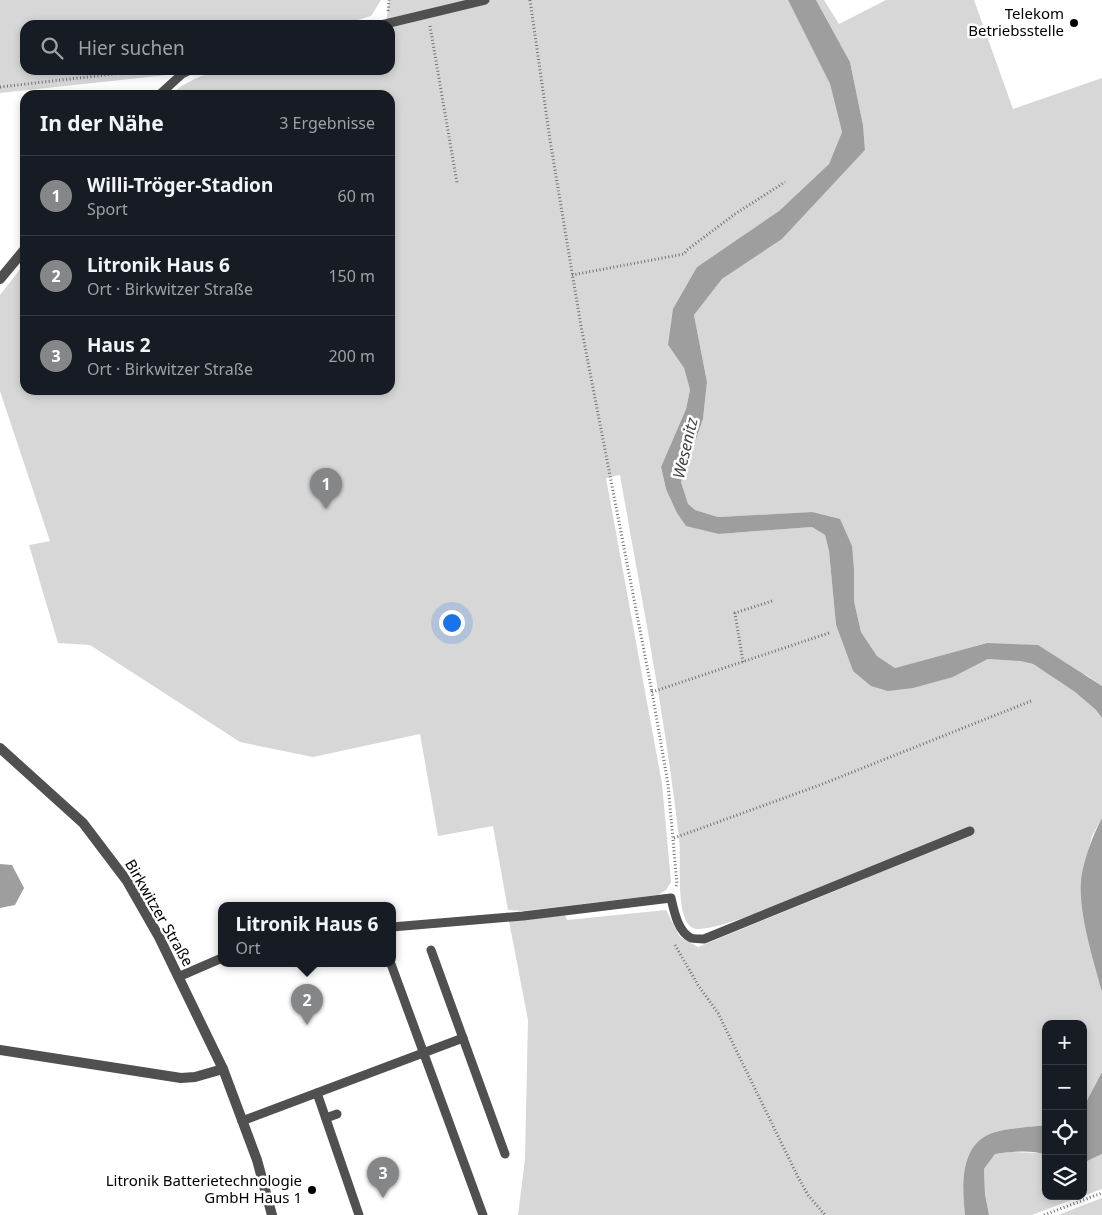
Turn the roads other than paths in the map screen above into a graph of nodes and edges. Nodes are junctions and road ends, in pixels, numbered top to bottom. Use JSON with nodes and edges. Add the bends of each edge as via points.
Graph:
{"nodes":[{"id":1,"x":485,"y":0,"type":"edge"},
{"id":2,"x":395,"y":22,"type":"edge"},
{"id":3,"x":181,"y":75,"type":"edge"},
{"id":4,"x":165,"y":90,"type":"edge"},
{"id":5,"x":20,"y":255,"type":"edge"},
{"id":6,"x":0,"y":279,"type":"edge"},
{"id":7,"x":0,"y":748,"type":"edge"},
{"id":8,"x":970,"y":830,"type":"dead end"},
{"id":9,"x":396,"y":928,"type":"edge"},
{"id":10,"x":431,"y":950,"type":"dead end"},
{"id":11,"x":218,"y":960,"type":"edge"},
{"id":12,"x":392,"y":967,"type":"edge"},
{"id":13,"x":178,"y":977,"type":"junction"},
{"id":14,"x":463,"y":1038,"type":"junction"},
{"id":15,"x":0,"y":1050,"type":"edge"},
{"id":16,"x":423,"y":1052,"type":"junction"},
{"id":17,"x":223,"y":1069,"type":"junction"},
{"id":18,"x":317,"y":1093,"type":"junction"},
{"id":19,"x":337,"y":1114,"type":"dead end"},
{"id":20,"x":326,"y":1118,"type":"junction"},
{"id":21,"x":242,"y":1121,"type":"junction"},
{"id":22,"x":505,"y":1154,"type":"dead end"},
{"id":23,"x":272,"y":1215,"type":"edge"},
{"id":24,"x":359,"y":1215,"type":"edge"},
{"id":25,"x":483,"y":1215,"type":"edge"}],
"edges":[{"from":1,"to":2,"type":"lane"},
{"from":3,"to":4,"type":"lane"},
{"from":5,"to":6,"type":"street"},
{"from":7,"to":13,"type":"street","name":"Birkwitzer Straße","via":[[83,823],[102,847],[127,882]]},
{"from":8,"to":9,"type":"lane","via":[[704,939],[692,938],[684,932],[670,898]]},
{"from":10,"to":14,"type":"lane"},
{"from":11,"to":13,"type":"lane"},
{"from":12,"to":16,"type":"lane"},
{"from":13,"to":17,"type":"street","name":"Birkwitzer Straße"},
{"from":14,"to":16,"type":"lane"},
{"from":14,"to":22,"type":"lane"},
{"from":15,"to":17,"type":"street","via":[[181,1078]]},
{"from":16,"to":18,"type":"lane"},
{"from":16,"to":25,"type":"lane"},
{"from":17,"to":21,"type":"street","name":"Birkwitzer Straße"},
{"from":18,"to":20,"type":"lane"},
{"from":18,"to":21,"type":"lane"},
{"from":19,"to":20,"type":"lane"},
{"from":20,"to":24,"type":"lane"},
{"from":21,"to":23,"type":"street","name":"Birkwitzer Straße"}]}
